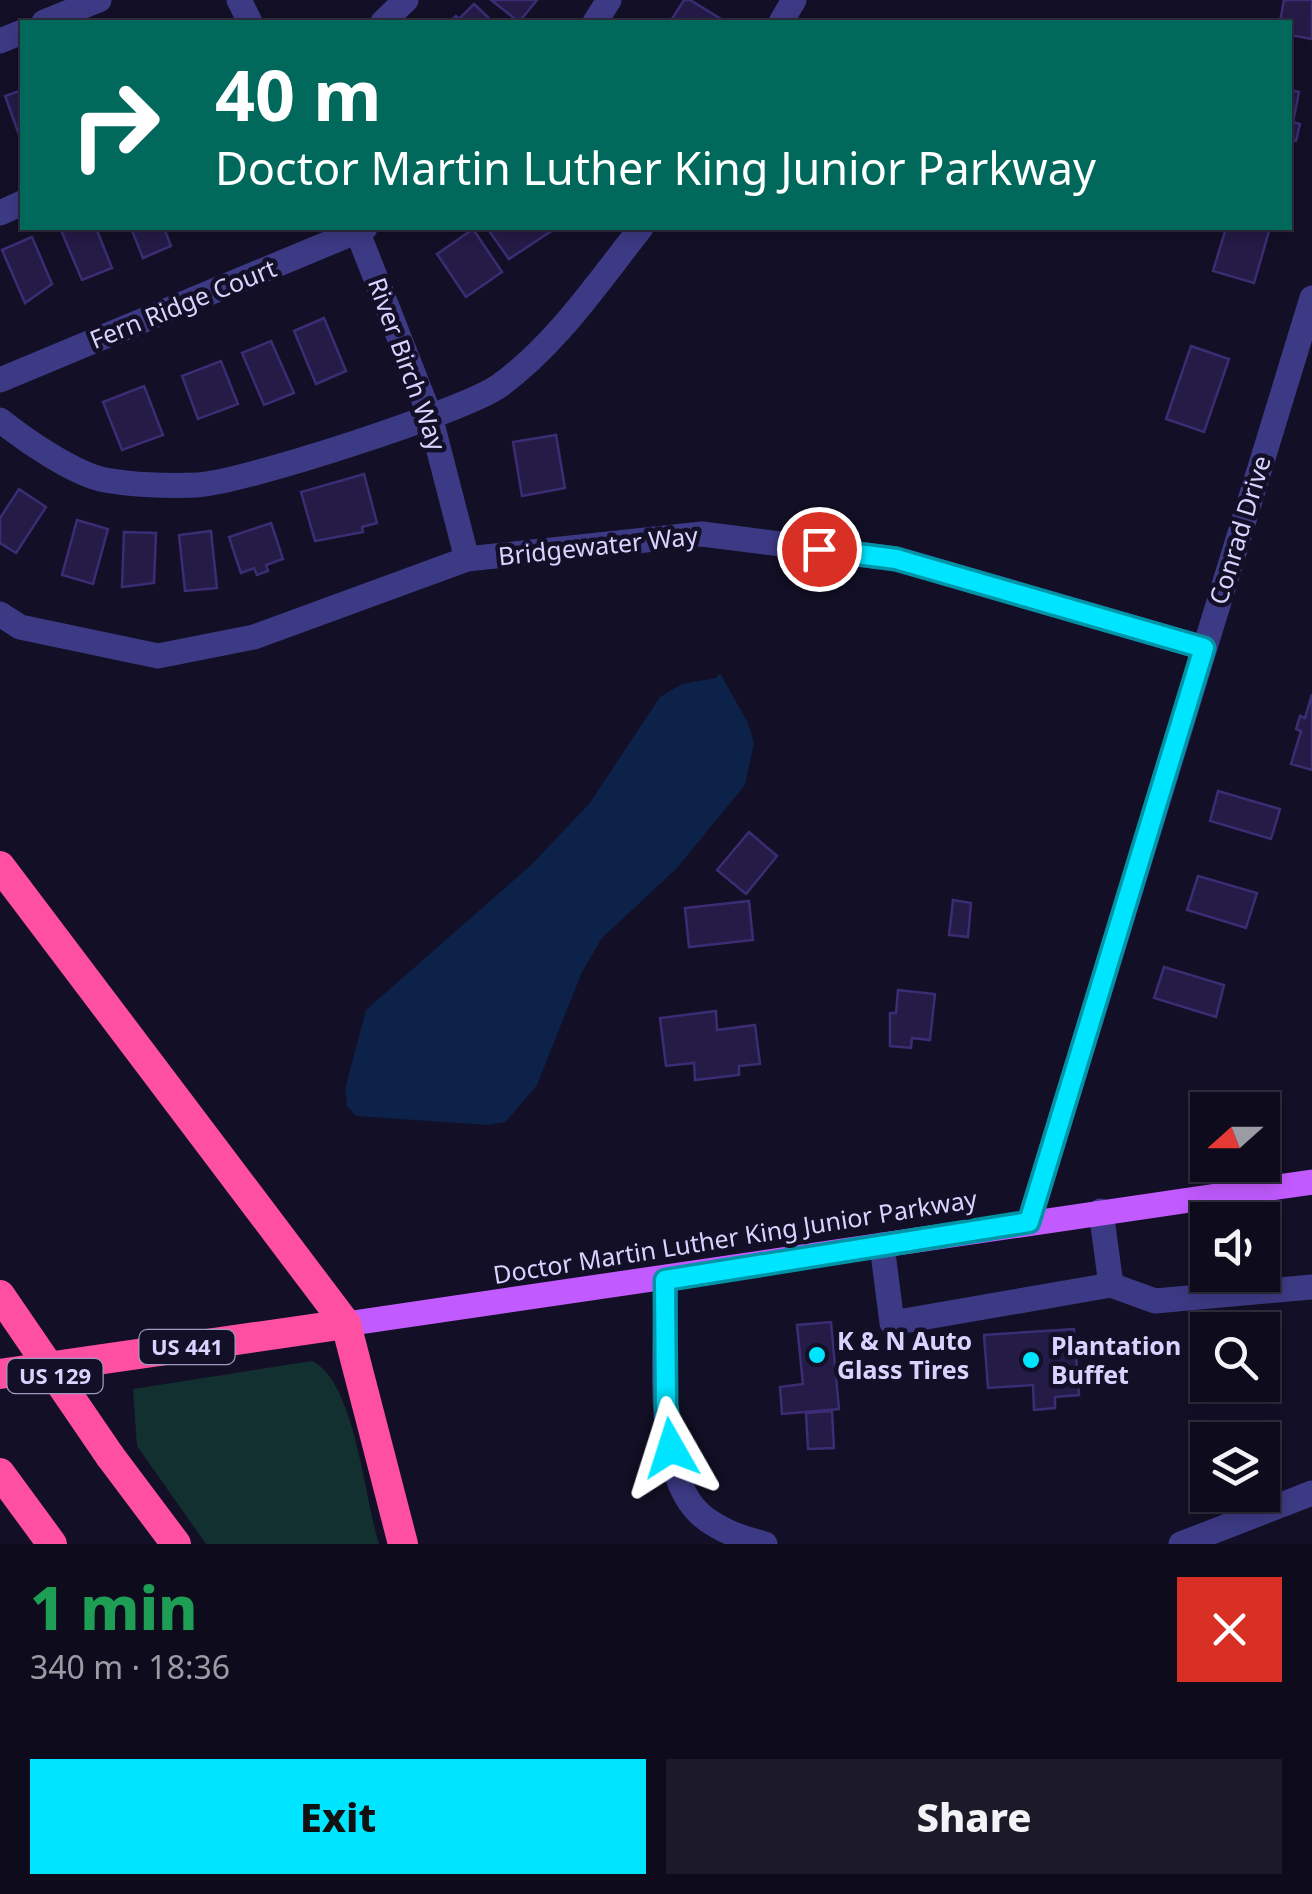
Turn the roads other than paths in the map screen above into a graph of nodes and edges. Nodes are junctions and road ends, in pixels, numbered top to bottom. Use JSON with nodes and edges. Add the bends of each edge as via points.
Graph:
{"nodes":[{"id":1,"x":99,"y":0,"type":"edge"},
{"id":2,"x":406,"y":0,"type":"edge"},
{"id":3,"x":49,"y":20,"type":"edge"},
{"id":4,"x":385,"y":20,"type":"edge"},
{"id":5,"x":358,"y":230,"type":"edge"},
{"id":6,"x":360,"y":230,"type":"edge"},
{"id":7,"x":639,"y":230,"type":"edge"},
{"id":8,"x":1312,"y":298,"type":"edge"},
{"id":9,"x":0,"y":380,"type":"edge"},
{"id":10,"x":430,"y":416,"type":"junction"},
{"id":11,"x":0,"y":420,"type":"edge"},
{"id":12,"x":467,"y":560,"type":"junction"},
{"id":13,"x":0,"y":614,"type":"edge"},
{"id":14,"x":1204,"y":648,"type":"junction"},
{"id":15,"x":0,"y":866,"type":"edge"},
{"id":16,"x":1312,"y":1182,"type":"edge"},
{"id":17,"x":1101,"y":1211,"type":"junction"},
{"id":18,"x":1029,"y":1222,"type":"junction"},
{"id":19,"x":882,"y":1245,"type":"junction"},
{"id":20,"x":665,"y":1280,"type":"junction"},
{"id":21,"x":1111,"y":1285,"type":"junction"},
{"id":22,"x":1312,"y":1287,"type":"edge"},
{"id":23,"x":0,"y":1295,"type":"edge"},
{"id":24,"x":346,"y":1324,"type":"junction"},
{"id":25,"x":0,"y":1374,"type":"edge"},
{"id":26,"x":0,"y":1472,"type":"edge"},
{"id":27,"x":1312,"y":1492,"type":"edge"},
{"id":28,"x":52,"y":1544,"type":"edge"},
{"id":29,"x":176,"y":1544,"type":"edge"},
{"id":30,"x":403,"y":1544,"type":"edge"},
{"id":31,"x":765,"y":1544,"type":"edge"},
{"id":32,"x":1181,"y":1544,"type":"edge"}],
"edges":[{"from":1,"to":3,"type":"street"},
{"from":2,"to":4,"type":"street"},
{"from":5,"to":9,"type":"street","name":"Fern Ridge Court"},
{"from":6,"to":10,"type":"street","name":"River Birch Way"},
{"from":7,"to":10,"type":"street","via":[[551,342],[497,388]]},
{"from":8,"to":14,"type":"street","name":"Conrad Drive"},
{"from":10,"to":11,"type":"street","via":[[199,485],[103,480]]},
{"from":10,"to":12,"type":"street","name":"River Birch Way"},
{"from":12,"to":13,"type":"street","name":"Bridgewater Way","via":[[254,637],[158,656],[20,627]]},
{"from":12,"to":14,"type":"street","name":"Bridgewater Way","via":[[702,534],[896,559]]},
{"from":14,"to":18,"type":"street","name":"Conrad Drive"},
{"from":15,"to":24,"type":"highway"},
{"from":16,"to":17,"type":"main road","name":"Doctor Martin Luther King Junior Parkway"},
{"from":17,"to":18,"type":"main road","name":"Doctor Martin Luther King Junior Parkway"},
{"from":17,"to":21,"type":"street"},
{"from":18,"to":19,"type":"main road","name":"Doctor Martin Luther King Junior Parkway"},
{"from":19,"to":20,"type":"main road","name":"Doctor Martin Luther King Junior Parkway"},
{"from":19,"to":21,"type":"street","via":[[892,1323]]},
{"from":20,"to":24,"type":"main road","name":"Doctor Martin Luther King Junior Parkway"},
{"from":20,"to":31,"type":"street","via":[[674,1471],[699,1513],[734,1536]]},
{"from":21,"to":22,"type":"street","via":[[1155,1301]]},
{"from":23,"to":29,"type":"highway","number":"US 129","bridge":true},
{"from":24,"to":25,"type":"highway","number":"US 441"},
{"from":24,"to":30,"type":"highway"},
{"from":26,"to":28,"type":"highway"},
{"from":27,"to":32,"type":"street"}]}
